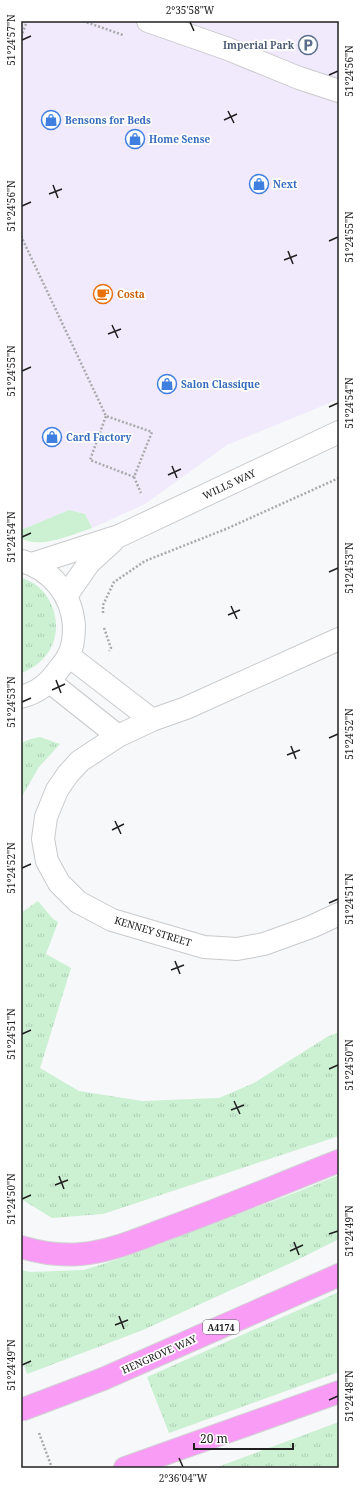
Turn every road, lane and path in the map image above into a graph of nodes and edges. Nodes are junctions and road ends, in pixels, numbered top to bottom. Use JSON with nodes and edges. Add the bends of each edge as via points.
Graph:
{"nodes":[{"id":1,"x":27,"y":21,"type":"edge"},
{"id":2,"x":148,"y":21,"type":"edge"},
{"id":3,"x":21,"y":37,"type":"edge"},
{"id":4,"x":339,"y":91,"type":"edge"},
{"id":5,"x":21,"y":236,"type":"edge"},
{"id":6,"x":106,"y":416,"type":"junction"},
{"id":7,"x":339,"y":432,"type":"edge"},
{"id":8,"x":339,"y":478,"type":"edge"},
{"id":9,"x":119,"y":536,"type":"junction"},
{"id":10,"x":27,"y":563,"type":"edge"},
{"id":11,"x":66,"y":596,"type":"junction"},
{"id":12,"x":103,"y":617,"type":"dead end"},
{"id":13,"x":104,"y":623,"type":"dead end"},
{"id":14,"x":339,"y":639,"type":"edge"},
{"id":15,"x":69,"y":656,"type":"junction"},
{"id":16,"x":94,"y":675,"type":"junction"},
{"id":17,"x":50,"y":682,"type":"junction"},
{"id":18,"x":21,"y":697,"type":"edge"},
{"id":19,"x":152,"y":720,"type":"junction"},
{"id":20,"x":118,"y":736,"type":"junction"},
{"id":21,"x":339,"y":914,"type":"edge"},
{"id":22,"x":339,"y":1161,"type":"edge"},
{"id":23,"x":21,"y":1247,"type":"edge"},
{"id":24,"x":339,"y":1275,"type":"edge"},
{"id":25,"x":339,"y":1392,"type":"edge"},
{"id":26,"x":21,"y":1410,"type":"edge"},
{"id":27,"x":125,"y":1468,"type":"edge"}],
"edges":[{"from":1,"to":3,"type":"path"},
{"from":2,"to":4,"type":"street"},
{"from":5,"to":6,"type":"path"},
{"from":6,"to":6,"type":"path","via":[[90,460],[134,477],[152,432]]},
{"from":7,"to":9,"type":"street","name":"WILLS WAY"},
{"from":8,"to":12,"type":"path","via":[[226,529],[145,561],[114,582],[103,605]]},
{"from":9,"to":10,"type":"street","name":"WILLS WAY"},
{"from":9,"to":11,"type":"street","name":"WILLS WAY","via":[[89,563]]},
{"from":10,"to":11,"type":"street","name":"WILLS WAY","via":[[46,572],[58,583]]},
{"from":11,"to":15,"type":"street","name":"WILLS WAY","via":[[73,615],[74,636]]},
{"from":13,"to":16,"type":"path","via":[[104,630],[112,648]]},
{"from":14,"to":19,"type":"street","name":"KENNEY STREET","via":[[186,708]]},
{"from":15,"to":16,"type":"street"},
{"from":15,"to":17,"type":"street","name":"WILLS WAY"},
{"from":16,"to":19,"type":"street"},
{"from":17,"to":18,"type":"street","name":"WILLS WAY","via":[[33,694]]},
{"from":17,"to":20,"type":"street"},
{"from":19,"to":20,"type":"street","name":"KENNEY STREET"},
{"from":20,"to":21,"type":"street","name":"KENNEY STREET","via":[[80,761],[68,774],[57,790],[46,817],[43,839],[47,861],[59,884],[78,902],[112,920],[204,946],[237,948],[264,944]]},
{"from":22,"to":23,"type":"highway","via":[[187,1222],[113,1248],[82,1254],[58,1255]]},
{"from":24,"to":26,"type":"highway","name":"HENGROVE WAY","number":"A4174","bridge":true,"via":[[103,1378]]},
{"from":25,"to":27,"type":"highway"}]}
